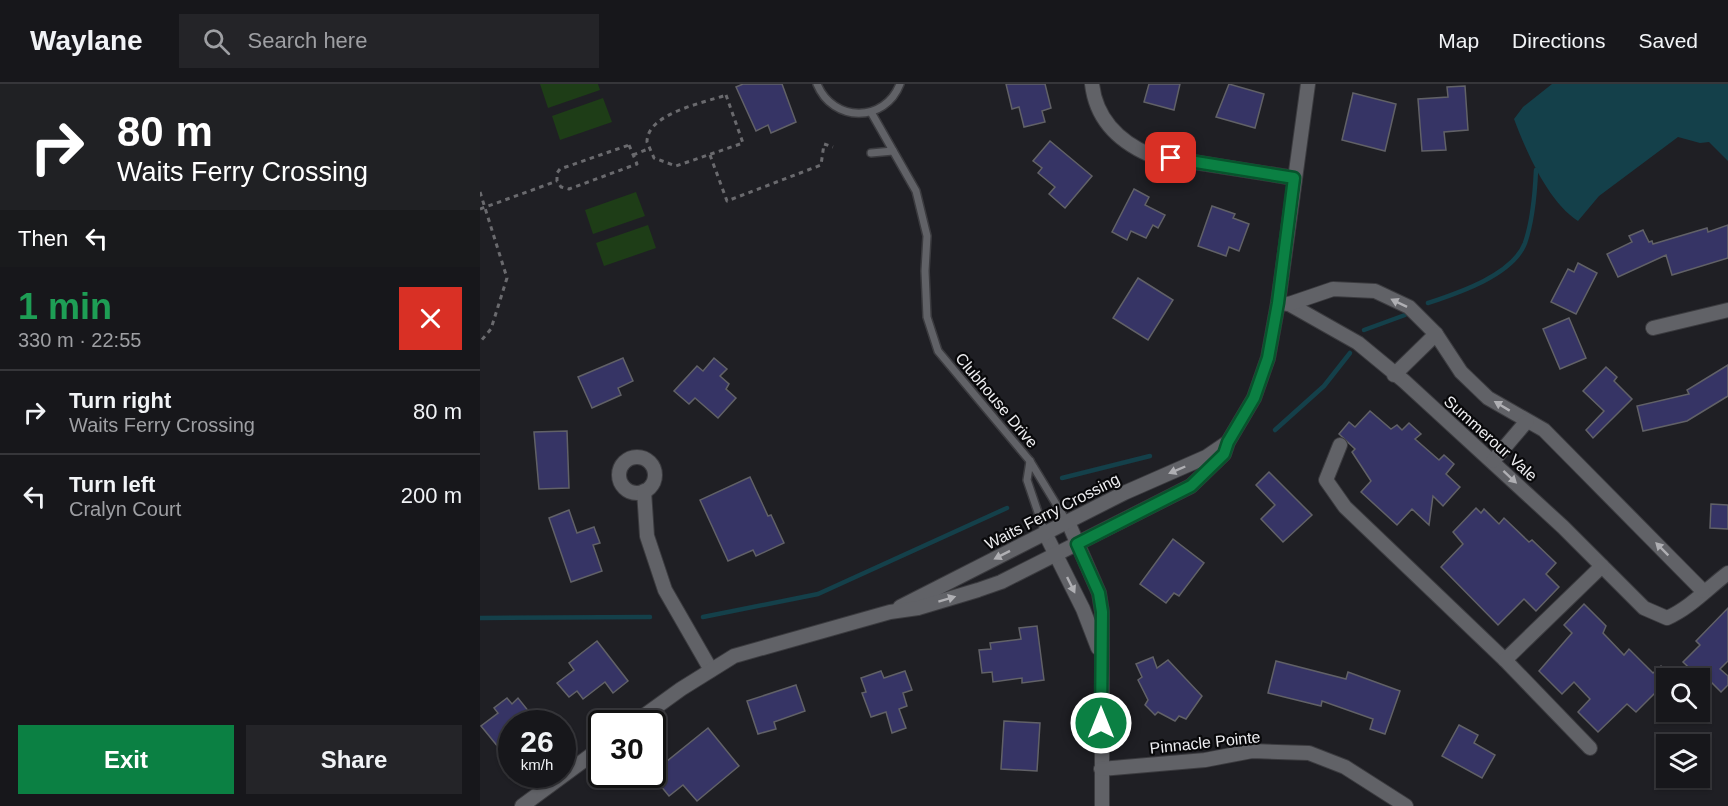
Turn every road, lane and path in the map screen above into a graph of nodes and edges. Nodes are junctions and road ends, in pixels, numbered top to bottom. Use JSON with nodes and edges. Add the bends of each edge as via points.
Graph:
{"nodes":[{"id":1,"x":817,"y":84,"type":"edge"},
{"id":2,"x":900,"y":84,"type":"edge"},
{"id":3,"x":1092,"y":84,"type":"edge"},
{"id":4,"x":1308,"y":84,"type":"edge"},
{"id":5,"x":871,"y":112,"type":"junction"},
{"id":6,"x":833,"y":147,"type":"dead end"},
{"id":7,"x":648,"y":149,"type":"junction"},
{"id":8,"x":894,"y":151,"type":"junction"},
{"id":9,"x":871,"y":153,"type":"dead end"},
{"id":10,"x":633,"y":154,"type":"junction"},
{"id":11,"x":710,"y":154,"type":"junction"},
{"id":12,"x":1294,"y":178,"type":"junction"},
{"id":13,"x":557,"y":182,"type":"junction"},
{"id":14,"x":480,"y":192,"type":"edge"},
{"id":15,"x":487,"y":206,"type":"junction"},
{"id":16,"x":480,"y":209,"type":"edge"},
{"id":17,"x":1283,"y":303,"type":"junction"},
{"id":18,"x":1728,"y":310,"type":"edge"},
{"id":19,"x":1653,"y":328,"type":"dead end"},
{"id":20,"x":1436,"y":334,"type":"junction"},
{"id":21,"x":480,"y":342,"type":"edge"},
{"id":22,"x":1394,"y":375,"type":"junction"},
{"id":23,"x":1527,"y":422,"type":"junction"},
{"id":24,"x":1228,"y":442,"type":"junction"},
{"id":25,"x":1340,"y":445,"type":"dead end"},
{"id":26,"x":1030,"y":461,"type":"junction"},
{"id":27,"x":1493,"y":461,"type":"junction"},
{"id":28,"x":644,"y":491,"type":"dead end"},
{"id":29,"x":1068,"y":522,"type":"junction"},
{"id":30,"x":1045,"y":533,"type":"junction"},
{"id":31,"x":1077,"y":544,"type":"junction"},
{"id":32,"x":1056,"y":554,"type":"junction"},
{"id":33,"x":1602,"y":566,"type":"junction"},
{"id":34,"x":1728,"y":573,"type":"edge"},
{"id":35,"x":1703,"y":591,"type":"junction"},
{"id":36,"x":890,"y":612,"type":"junction"},
{"id":37,"x":1101,"y":654,"type":"junction"},
{"id":38,"x":1505,"y":660,"type":"junction"},
{"id":39,"x":711,"y":670,"type":"junction"},
{"id":40,"x":653,"y":710,"type":"edge"},
{"id":41,"x":1590,"y":748,"type":"dead end"},
{"id":42,"x":588,"y":757,"type":"edge"},
{"id":43,"x":1101,"y":769,"type":"junction"},
{"id":44,"x":522,"y":806,"type":"edge"},
{"id":45,"x":1102,"y":806,"type":"edge"},
{"id":46,"x":1406,"y":806,"type":"edge"}],
"edges":[{"from":1,"to":5,"type":"lane","via":[[826,100],[842,111]]},
{"from":2,"to":5,"type":"lane","via":[[888,103]]},
{"from":3,"to":12,"type":"street","via":[[1099,113],[1131,147],[1150,155]]},
{"from":4,"to":12,"type":"street","name":"Waits Ferry Crossing"},
{"from":5,"to":8,"type":"lane","name":"Clubhouse Drive"},
{"from":6,"to":11,"type":"path","via":[[824,144],[821,165],[727,201]]},
{"from":7,"to":10,"type":"path"},
{"from":7,"to":11,"type":"path","via":[[659,161],[675,166]]},
{"from":7,"to":11,"type":"path","via":[[647,136],[658,120],[726,95],[743,143]]},
{"from":8,"to":9,"type":"lane"},
{"from":8,"to":26,"type":"lane","name":"Clubhouse Drive","via":[[916,191],[927,236],[927,317],[938,351]]},
{"from":10,"to":13,"type":"path","via":[[630,145],[560,169]]},
{"from":10,"to":13,"type":"path","via":[[637,164],[569,189]]},
{"from":12,"to":17,"type":"street","name":"Waits Ferry Crossing"},
{"from":13,"to":15,"type":"path"},
{"from":14,"to":15,"type":"path"},
{"from":15,"to":16,"type":"path"},
{"from":15,"to":21,"type":"path","via":[[507,278],[490,329]]},
{"from":20,"to":17,"type":"street","one_way":true,"via":[[1408,307],[1375,291],[1333,289]]},
{"from":17,"to":22,"type":"street","name":"Summerour Vale","via":[[1358,343]]},
{"from":17,"to":24,"type":"street","name":"Waits Ferry Crossing","via":[[1257,388]]},
{"from":18,"to":19,"type":"street"},
{"from":20,"to":22,"type":"street"},
{"from":23,"to":20,"type":"street","one_way":true,"via":[[1488,398],[1461,372]]},
{"from":22,"to":27,"type":"street","name":"Summerour Vale"},
{"from":23,"to":27,"type":"street"},
{"from":35,"to":23,"type":"street","one_way":true,"via":[[1544,430]]},
{"from":24,"to":29,"type":"street","name":"Waits Ferry Crossing","one_way":true,"via":[[1206,457]]},
{"from":24,"to":31,"type":"street","name":"Waits Ferry Crossing","via":[[1224,454],[1191,486]]},
{"from":25,"to":38,"type":"street","via":[[1326,480],[1345,507]]},
{"from":26,"to":29,"type":"lane","name":"Clubhouse Drive"},
{"from":26,"to":30,"type":"lane","name":"Clubhouse Drive","via":[[1027,480]]},
{"from":27,"to":33,"type":"street","name":"Summerour Vale","one_way":true},
{"from":28,"to":39,"type":"street","via":[[647,536],[665,590]]},
{"from":29,"to":30,"type":"street","name":"Waits Ferry Crossing"},
{"from":29,"to":31,"type":"street"},
{"from":30,"to":32,"type":"street"},
{"from":30,"to":36,"type":"street","name":"Waits Ferry Crossing","one_way":true},
{"from":31,"to":32,"type":"street","name":"Waits Ferry Crossing"},
{"from":31,"to":37,"type":"street","via":[[1099,593]]},
{"from":36,"to":32,"type":"street","name":"Waits Ferry Crossing","one_way":true,"via":[[978,590]]},
{"from":32,"to":37,"type":"street","one_way":true},
{"from":33,"to":35,"type":"street","name":"Summerour Vale","via":[[1644,608],[1667,618],[1681,612]]},
{"from":33,"to":38,"type":"street"},
{"from":34,"to":35,"type":"street"},
{"from":36,"to":39,"type":"street","name":"Waits Ferry Crossing","via":[[734,656]]},
{"from":37,"to":43,"type":"street"},
{"from":38,"to":41,"type":"street"},
{"from":39,"to":40,"type":"street","name":"Waits Ferry Crossing"},
{"from":42,"to":44,"type":"street"},
{"from":43,"to":45,"type":"street"},
{"from":43,"to":46,"type":"street","name":"Pinnacle Pointe","via":[[1205,760],[1252,751],[1309,753],[1346,767]]}]}
